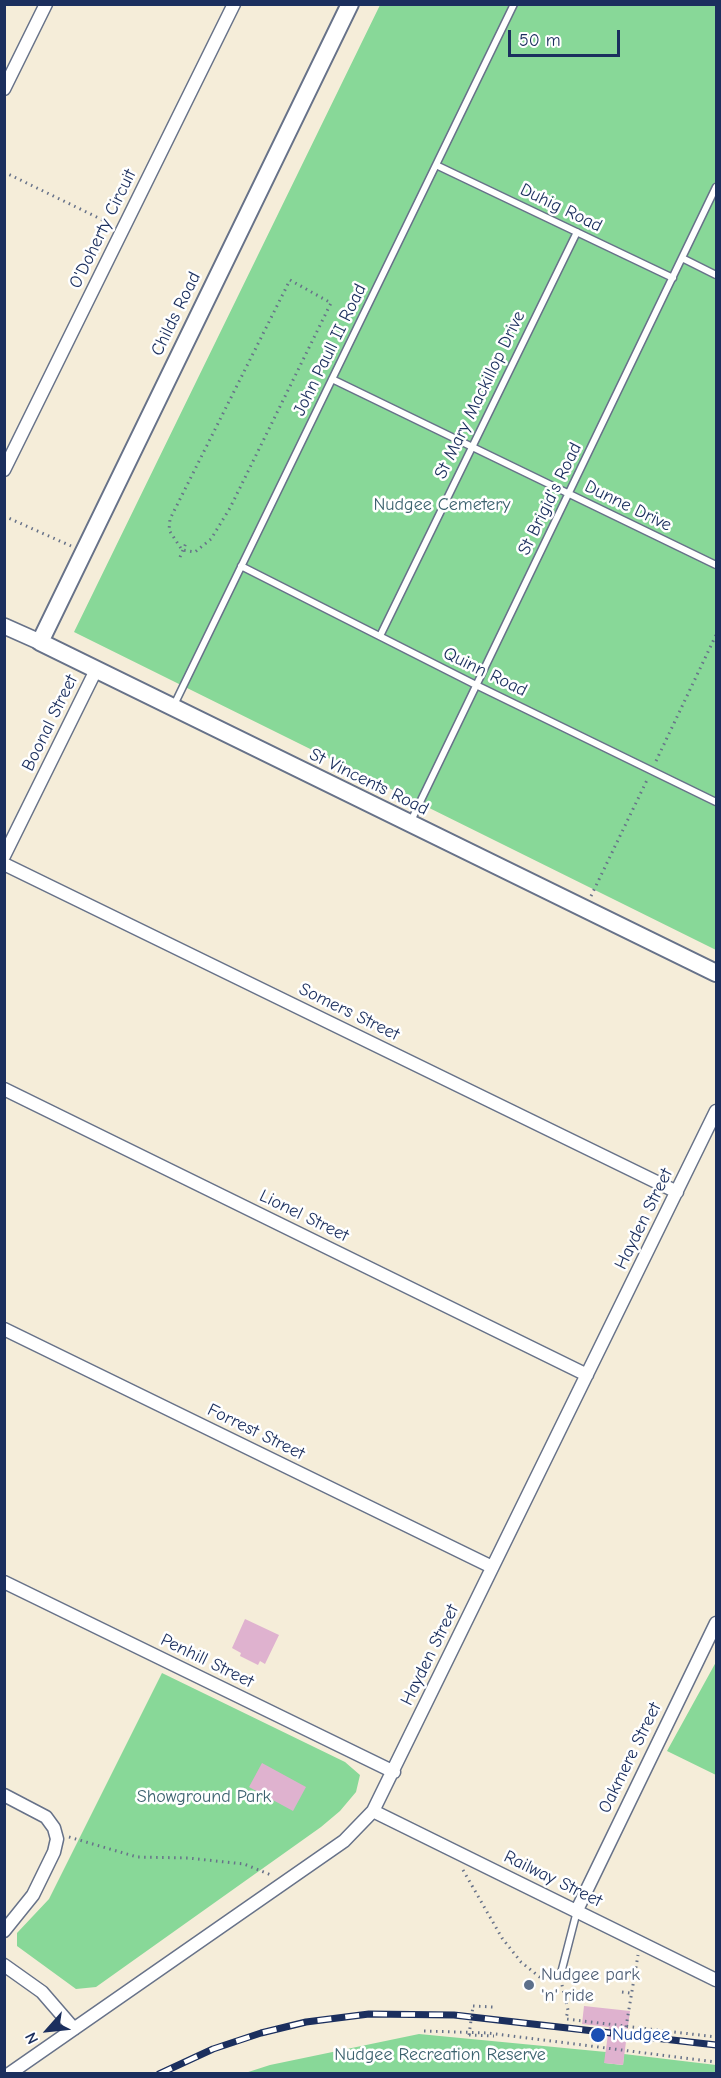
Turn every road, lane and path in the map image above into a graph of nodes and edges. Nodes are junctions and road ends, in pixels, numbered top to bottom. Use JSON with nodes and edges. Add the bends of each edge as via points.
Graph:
{"nodes":[{"id":1,"x":46,"y":4,"type":"edge"},
{"id":2,"x":234,"y":4,"type":"edge"},
{"id":3,"x":350,"y":4,"type":"edge"},
{"id":4,"x":514,"y":4,"type":"edge"},
{"id":5,"x":4,"y":89,"type":"edge"},
{"id":6,"x":436,"y":165,"type":"junction"},
{"id":7,"x":4,"y":172,"type":"edge"},
{"id":8,"x":717,"y":187,"type":"edge"},
{"id":9,"x":123,"y":230,"type":"junction"},
{"id":10,"x":577,"y":232,"type":"junction"},
{"id":11,"x":682,"y":258,"type":"junction"},
{"id":12,"x":717,"y":275,"type":"edge"},
{"id":13,"x":673,"y":278,"type":"junction"},
{"id":14,"x":332,"y":379,"type":"junction"},
{"id":15,"x":472,"y":447,"type":"junction"},
{"id":16,"x":4,"y":470,"type":"edge"},
{"id":17,"x":568,"y":494,"type":"junction"},
{"id":18,"x":4,"y":516,"type":"edge"},
{"id":19,"x":186,"y":543,"type":"dead end"},
{"id":20,"x":182,"y":550,"type":"junction"},
{"id":21,"x":83,"y":552,"type":"junction"},
{"id":22,"x":180,"y":557,"type":"dead end"},
{"id":23,"x":717,"y":565,"type":"edge"},
{"id":24,"x":241,"y":566,"type":"junction"},
{"id":25,"x":4,"y":626,"type":"edge"},
{"id":26,"x":380,"y":636,"type":"junction"},
{"id":27,"x":40,"y":642,"type":"junction"},
{"id":28,"x":96,"y":670,"type":"junction"},
{"id":29,"x":476,"y":685,"type":"junction"},
{"id":30,"x":173,"y":708,"type":"junction"},
{"id":31,"x":717,"y":802,"type":"edge"},
{"id":32,"x":410,"y":823,"type":"junction"},
{"id":33,"x":4,"y":856,"type":"edge"},
{"id":34,"x":4,"y":864,"type":"edge"},
{"id":35,"x":717,"y":973,"type":"edge"},
{"id":36,"x":4,"y":1089,"type":"edge"},
{"id":37,"x":717,"y":1111,"type":"edge"},
{"id":38,"x":677,"y":1192,"type":"junction"},
{"id":39,"x":4,"y":1329,"type":"edge"},
{"id":40,"x":587,"y":1375,"type":"junction"},
{"id":41,"x":492,"y":1568,"type":"junction"},
{"id":42,"x":4,"y":1582,"type":"edge"},
{"id":43,"x":717,"y":1623,"type":"edge"},
{"id":44,"x":394,"y":1772,"type":"junction"},
{"id":45,"x":4,"y":1795,"type":"edge"},
{"id":46,"x":373,"y":1811,"type":"junction"},
{"id":47,"x":56,"y":1834,"type":"junction"},
{"id":48,"x":449,"y":1848,"type":"junction"},
{"id":49,"x":272,"y":1875,"type":"dead end"},
{"id":50,"x":577,"y":1910,"type":"junction"},
{"id":51,"x":4,"y":1931,"type":"edge"},
{"id":52,"x":642,"y":1941,"type":"junction"},
{"id":53,"x":4,"y":1965,"type":"edge"},
{"id":54,"x":560,"y":1977,"type":"joint"},
{"id":55,"x":542,"y":1979,"type":"dead end"},
{"id":56,"x":717,"y":1980,"type":"edge"},
{"id":57,"x":622,"y":1992,"type":"dead end"},
{"id":58,"x":630,"y":1993,"type":"junction"},
{"id":59,"x":493,"y":2007,"type":"dead end"},
{"id":60,"x":626,"y":2027,"type":"junction"},
{"id":61,"x":74,"y":2029,"type":"junction"},
{"id":62,"x":424,"y":2031,"type":"dead end"},
{"id":63,"x":498,"y":2036,"type":"junction"},
{"id":64,"x":717,"y":2037,"type":"edge"},
{"id":65,"x":717,"y":2062,"type":"edge"},
{"id":66,"x":9,"y":2073,"type":"edge"}],
"edges":[{"from":1,"to":5,"type":"street"},
{"from":2,"to":9,"type":"street","name":"O'Doherty Circuit"},
{"from":3,"to":21,"type":"main road","name":"Childs Road"},
{"from":4,"to":6,"type":"lane","name":"John Paull II Road"},
{"from":6,"to":10,"type":"lane","name":"Duhig Road"},
{"from":6,"to":14,"type":"lane","name":"John Paull II Road"},
{"from":7,"to":9,"type":"path"},
{"from":8,"to":11,"type":"lane","name":"St Brigid's Road"},
{"from":9,"to":16,"type":"street","name":"O'Doherty Circuit"},
{"from":10,"to":13,"type":"lane","name":"Duhig Road"},
{"from":10,"to":15,"type":"lane","name":"St Mary Mackillop Drive"},
{"from":11,"to":12,"type":"lane"},
{"from":11,"to":13,"type":"lane","name":"St Brigid's Road"},
{"from":13,"to":17,"type":"lane","name":"St Brigid's Road"},
{"from":14,"to":15,"type":"lane","name":"Dunne Drive"},
{"from":14,"to":24,"type":"lane","name":"John Paull II Road"},
{"from":15,"to":17,"type":"lane","name":"Dunne Drive"},
{"from":15,"to":26,"type":"lane","name":"St Mary Mackillop Drive"},
{"from":17,"to":23,"type":"lane","name":"Dunne Drive"},
{"from":17,"to":29,"type":"lane","name":"St Brigid's Road"},
{"from":18,"to":21,"type":"path"},
{"from":19,"to":20,"type":"path"},
{"from":20,"to":20,"type":"path","via":[[195,552],[211,539],[230,508],[331,303],[290,280],[170,519],[169,530]]},
{"from":20,"to":22,"type":"path"},
{"from":21,"to":27,"type":"main road","name":"Childs Road"},
{"from":24,"to":26,"type":"lane","name":"Quinn Road"},
{"from":24,"to":30,"type":"lane","name":"John Paull II Road"},
{"from":25,"to":27,"type":"street","name":"St Vincents Road"},
{"from":26,"to":29,"type":"lane","name":"Quinn Road"},
{"from":27,"to":28,"type":"main road","name":"St Vincents Road"},
{"from":28,"to":30,"type":"main road","name":"St Vincents Road"},
{"from":28,"to":33,"type":"street","name":"Boonal Street"},
{"from":29,"to":31,"type":"lane","name":"Quinn Road"},
{"from":29,"to":32,"type":"lane","name":"St Brigid's Road"},
{"from":30,"to":32,"type":"main road","name":"St Vincents Road"},
{"from":32,"to":35,"type":"main road","name":"St Vincents Road"},
{"from":34,"to":38,"type":"street","name":"Somers Street"},
{"from":36,"to":40,"type":"street","name":"Lionel Street"},
{"from":37,"to":38,"type":"street","name":"Hayden Street"},
{"from":38,"to":40,"type":"street","name":"Hayden Street"},
{"from":39,"to":41,"type":"street","name":"Forrest Street"},
{"from":40,"to":41,"type":"street","name":"Hayden Street"},
{"from":41,"to":44,"type":"street","name":"Hayden Street"},
{"from":42,"to":44,"type":"street","name":"Penhill Street"},
{"from":43,"to":50,"type":"street","name":"Oakmere Street"},
{"from":44,"to":46,"type":"street","name":"Hayden Street"},
{"from":45,"to":47,"type":"street","via":[[46,1816]]},
{"from":46,"to":48,"type":"street","name":"Railway Street"},
{"from":46,"to":61,"type":"street","name":"Hayden Street","via":[[344,1841]]},
{"from":47,"to":49,"type":"path","via":[[137,1857],[244,1864]]},
{"from":47,"to":51,"type":"street","via":[[54,1852],[33,1895]]},
{"from":48,"to":50,"type":"street","name":"Railway Street"},
{"from":48,"to":55,"type":"path","via":[[502,1938],[521,1962]]},
{"from":50,"to":52,"type":"street","name":"Railway Street"},
{"from":50,"to":54,"type":"lane"},
{"from":52,"to":56,"type":"street","name":"Railway Street"},
{"from":52,"to":58,"type":"path"},
{"from":53,"to":61,"type":"street","via":[[42,1992]]},
{"from":54,"to":60,"type":"path","via":[[568,2010],[566,2019]]},
{"from":57,"to":58,"type":"path"},
{"from":58,"to":60,"type":"path"},
{"from":59,"to":63,"type":"path","bridge":true,"via":[[473,2006],[469,2035]]},
{"from":60,"to":64,"type":"path"},
{"from":61,"to":66,"type":"street","name":"Hayden Street"},
{"from":62,"to":63,"type":"path"},
{"from":63,"to":65,"type":"path"}]}
